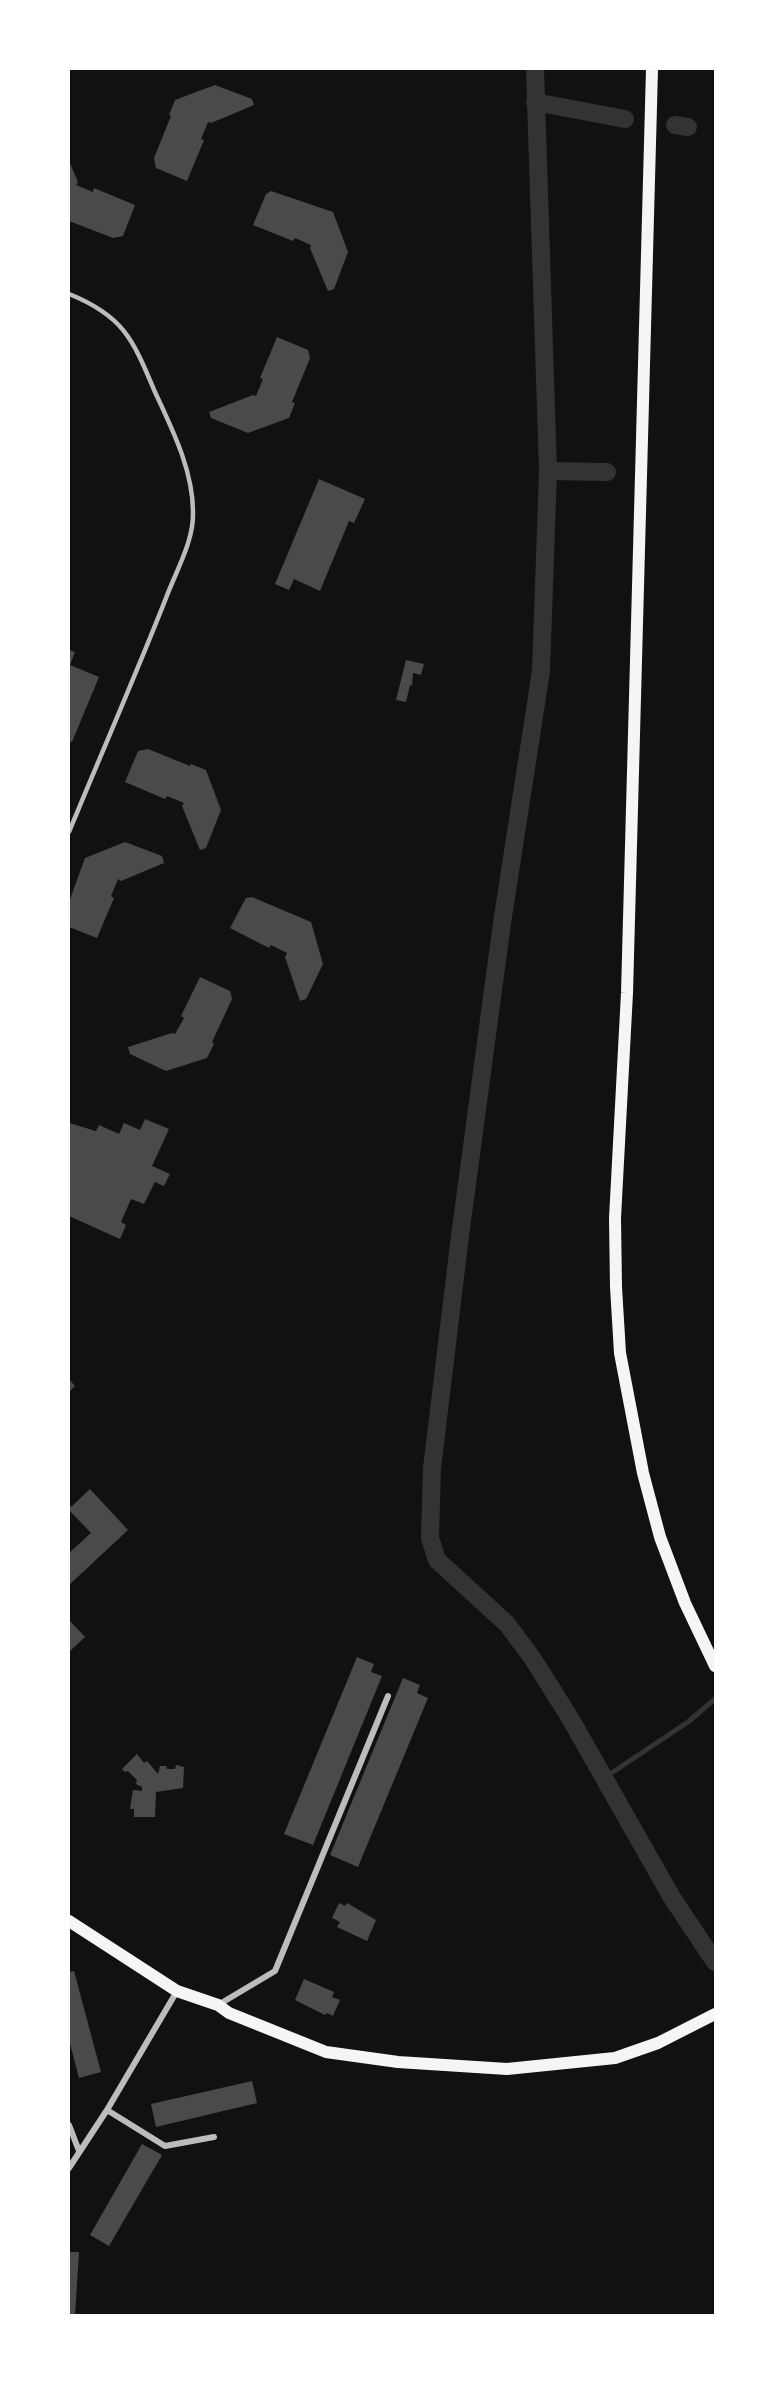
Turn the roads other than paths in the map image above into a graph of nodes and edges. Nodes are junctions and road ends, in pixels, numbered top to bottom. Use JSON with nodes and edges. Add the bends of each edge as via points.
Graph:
{"nodes":[{"id":1,"x":651,"y":69,"type":"edge"},
{"id":2,"x":69,"y":294,"type":"edge"},
{"id":3,"x":69,"y":832,"type":"edge"},
{"id":4,"x":715,"y":1666,"type":"edge"},
{"id":5,"x":388,"y":1696,"type":"dead end"},
{"id":6,"x":69,"y":1921,"type":"edge"},
{"id":7,"x":177,"y":1991,"type":"junction"},
{"id":8,"x":218,"y":2005,"type":"junction"},
{"id":9,"x":711,"y":2016,"type":"edge"},
{"id":10,"x":107,"y":2110,"type":"junction"},
{"id":11,"x":69,"y":2125,"type":"edge"},
{"id":12,"x":214,"y":2137,"type":"dead end"},
{"id":13,"x":79,"y":2151,"type":"junction"},
{"id":14,"x":69,"y":2168,"type":"edge"}],
"edges":[{"from":1,"to":4,"type":"main road","via":[[616,1287],[620,1353],[643,1473],[660,1537]]},
{"from":2,"to":3,"type":"lane","via":[[110,315],[135,347],[180,450],[194,514],[188,541]]},
{"from":5,"to":8,"type":"street","via":[[275,1971]]},
{"from":6,"to":7,"type":"main road"},
{"from":7,"to":8,"type":"main road"},
{"from":7,"to":10,"type":"street"},
{"from":8,"to":9,"type":"main road","via":[[326,2052],[398,2062],[507,2069],[615,2058],[658,2043]]},
{"from":10,"to":12,"type":"street","via":[[165,2146]]},
{"from":10,"to":13,"type":"street"},
{"from":11,"to":13,"type":"street"},
{"from":13,"to":14,"type":"street"}]}
